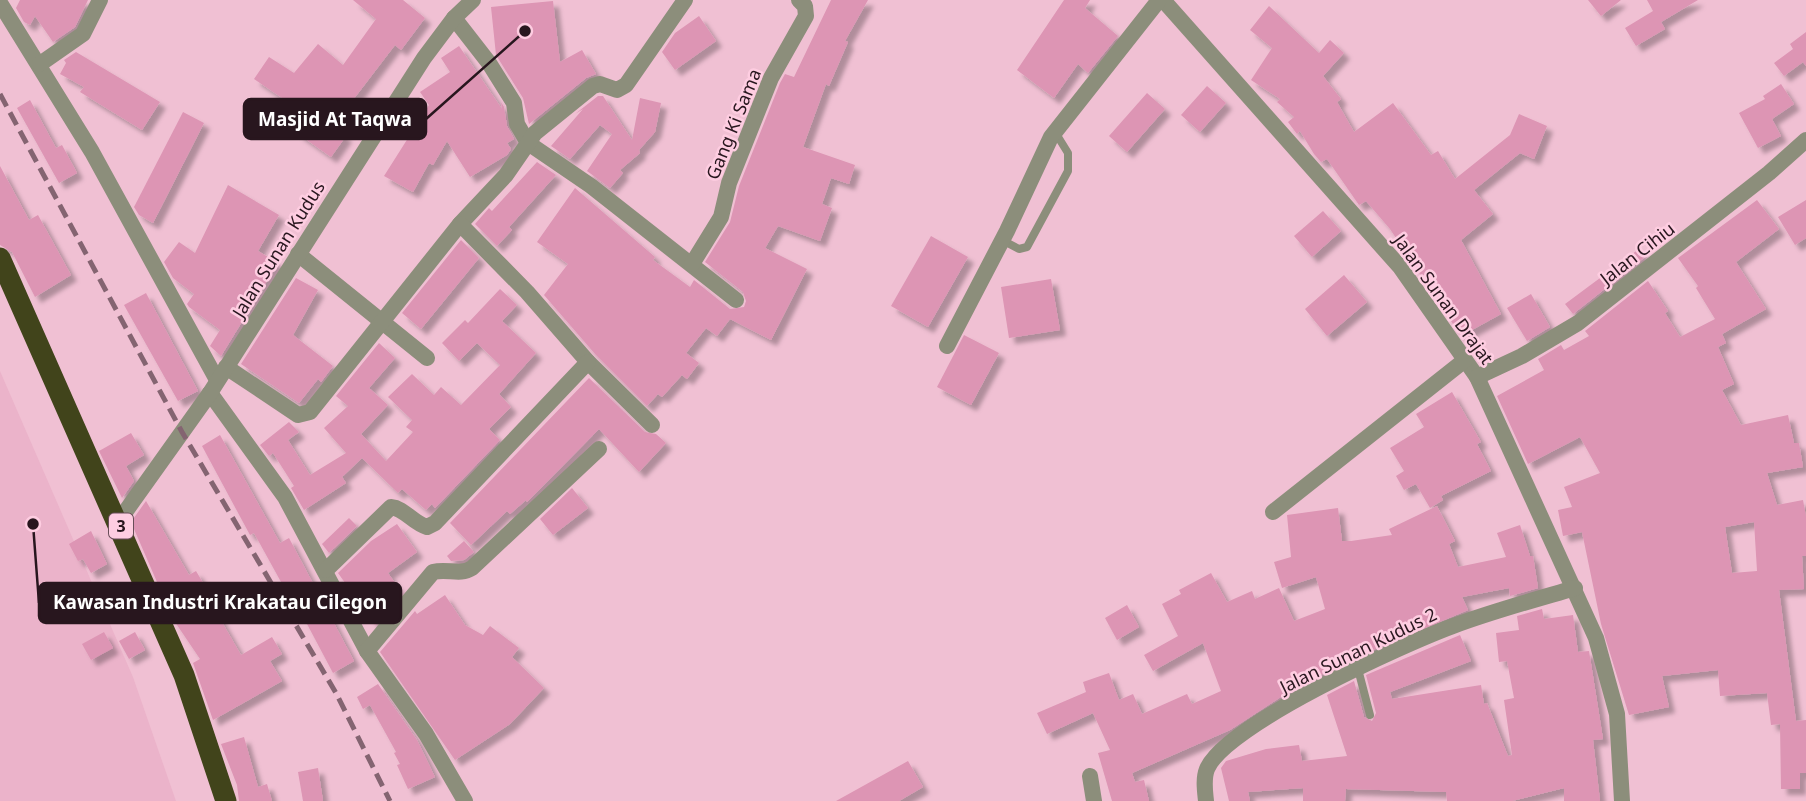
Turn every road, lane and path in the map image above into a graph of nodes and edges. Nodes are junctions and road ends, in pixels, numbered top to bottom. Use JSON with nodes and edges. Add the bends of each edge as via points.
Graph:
{"nodes":[{"id":1,"x":100,"y":0,"type":"edge"},
{"id":2,"x":474,"y":0,"type":"edge"},
{"id":3,"x":685,"y":0,"type":"edge"},
{"id":4,"x":799,"y":0,"type":"edge"},
{"id":5,"x":1161,"y":0,"type":"edge"},
{"id":6,"x":0,"y":3,"type":"edge"},
{"id":7,"x":454,"y":18,"type":"junction"},
{"id":8,"x":40,"y":64,"type":"junction"},
{"id":9,"x":1055,"y":132,"type":"junction"},
{"id":10,"x":1806,"y":140,"type":"edge"},
{"id":11,"x":528,"y":143,"type":"junction"},
{"id":12,"x":460,"y":224,"type":"junction"},
{"id":13,"x":1002,"y":240,"type":"junction"},
{"id":14,"x":298,"y":254,"type":"junction"},
{"id":15,"x":0,"y":258,"type":"edge"},
{"id":16,"x":692,"y":264,"type":"junction"},
{"id":17,"x":736,"y":300,"type":"dead end"},
{"id":18,"x":381,"y":320,"type":"junction"},
{"id":19,"x":947,"y":346,"type":"dead end"},
{"id":20,"x":427,"y":358,"type":"dead end"},
{"id":21,"x":1465,"y":360,"type":"junction"},
{"id":22,"x":588,"y":362,"type":"junction"},
{"id":23,"x":1477,"y":377,"type":"junction"},
{"id":24,"x":218,"y":380,"type":"junction"},
{"id":25,"x":652,"y":425,"type":"dead end"},
{"id":26,"x":599,"y":449,"type":"dead end"},
{"id":27,"x":1273,"y":512,"type":"dead end"},
{"id":28,"x":118,"y":522,"type":"junction"},
{"id":29,"x":326,"y":570,"type":"junction"},
{"id":30,"x":1575,"y":588,"type":"junction"},
{"id":31,"x":367,"y":651,"type":"junction"},
{"id":32,"x":1358,"y":669,"type":"junction"},
{"id":33,"x":1370,"y":715,"type":"dead end"},
{"id":34,"x":1090,"y":776,"type":"dead end"},
{"id":35,"x":226,"y":801,"type":"edge"},
{"id":36,"x":466,"y":801,"type":"edge"},
{"id":37,"x":1094,"y":801,"type":"edge"},
{"id":38,"x":1206,"y":801,"type":"edge"},
{"id":39,"x":1622,"y":801,"type":"edge"}],
"edges":[{"from":1,"to":8,"type":"street","via":[[83,34]]},
{"from":2,"to":7,"type":"street","name":"Jalan Sunan Kudus"},
{"from":3,"to":11,"type":"street","via":[[626,85],[617,90],[593,86]]},
{"from":4,"to":16,"type":"street","name":"Gang Ki Sama","via":[[806,16],[771,78],[729,183],[721,217]]},
{"from":5,"to":9,"type":"street"},
{"from":5,"to":21,"type":"street","name":"Jalan Sunan Drajat","via":[[1400,267]]},
{"from":6,"to":8,"type":"street"},
{"from":7,"to":11,"type":"street","via":[[514,103],[517,124]]},
{"from":7,"to":14,"type":"street","name":"Jalan Sunan Kudus"},
{"from":8,"to":24,"type":"street"},
{"from":9,"to":13,"type":"street"},
{"from":9,"to":13,"type":"lane","via":[[1068,153],[1068,171],[1027,247],[1019,249]]},
{"from":10,"to":23,"type":"street","name":"Jalan Cihiu","via":[[1578,323]]},
{"from":11,"to":12,"type":"street","via":[[506,175]]},
{"from":11,"to":16,"type":"street"},
{"from":12,"to":18,"type":"street"},
{"from":12,"to":22,"type":"street"},
{"from":13,"to":19,"type":"street"},
{"from":14,"to":18,"type":"street"},
{"from":14,"to":24,"type":"street","name":"Jalan Sunan Kudus"},
{"from":15,"to":28,"type":"highway","number":"3"},
{"from":16,"to":17,"type":"street"},
{"from":18,"to":20,"type":"street"},
{"from":18,"to":24,"type":"street","via":[[304,415]]},
{"from":21,"to":23,"type":"street","name":"Jalan Sunan Drajat"},
{"from":21,"to":27,"type":"street"},
{"from":22,"to":25,"type":"street"},
{"from":22,"to":29,"type":"street","via":[[435,523],[418,525],[391,507]]},
{"from":23,"to":30,"type":"street","name":"Jalan Sunan Drajat"},
{"from":24,"to":28,"type":"street","name":"Jalan Sunan Kudus"},
{"from":24,"to":29,"type":"street"},
{"from":26,"to":31,"type":"street","via":[[472,568],[461,573],[433,572]]},
{"from":28,"to":35,"type":"highway","number":"3","via":[[184,675]]},
{"from":29,"to":31,"type":"street"},
{"from":30,"to":32,"type":"street","name":"Jalan Sunan Kudus 2","via":[[1450,626]]},
{"from":30,"to":39,"type":"street","name":"Jalan Sunan Drajat","via":[[1597,638],[1617,714]]},
{"from":31,"to":36,"type":"street"},
{"from":32,"to":33,"type":"lane"},
{"from":32,"to":38,"type":"street","name":"Jalan Sunan Kudus 2","via":[[1262,719],[1218,755],[1207,770]]},
{"from":34,"to":37,"type":"street"}]}
